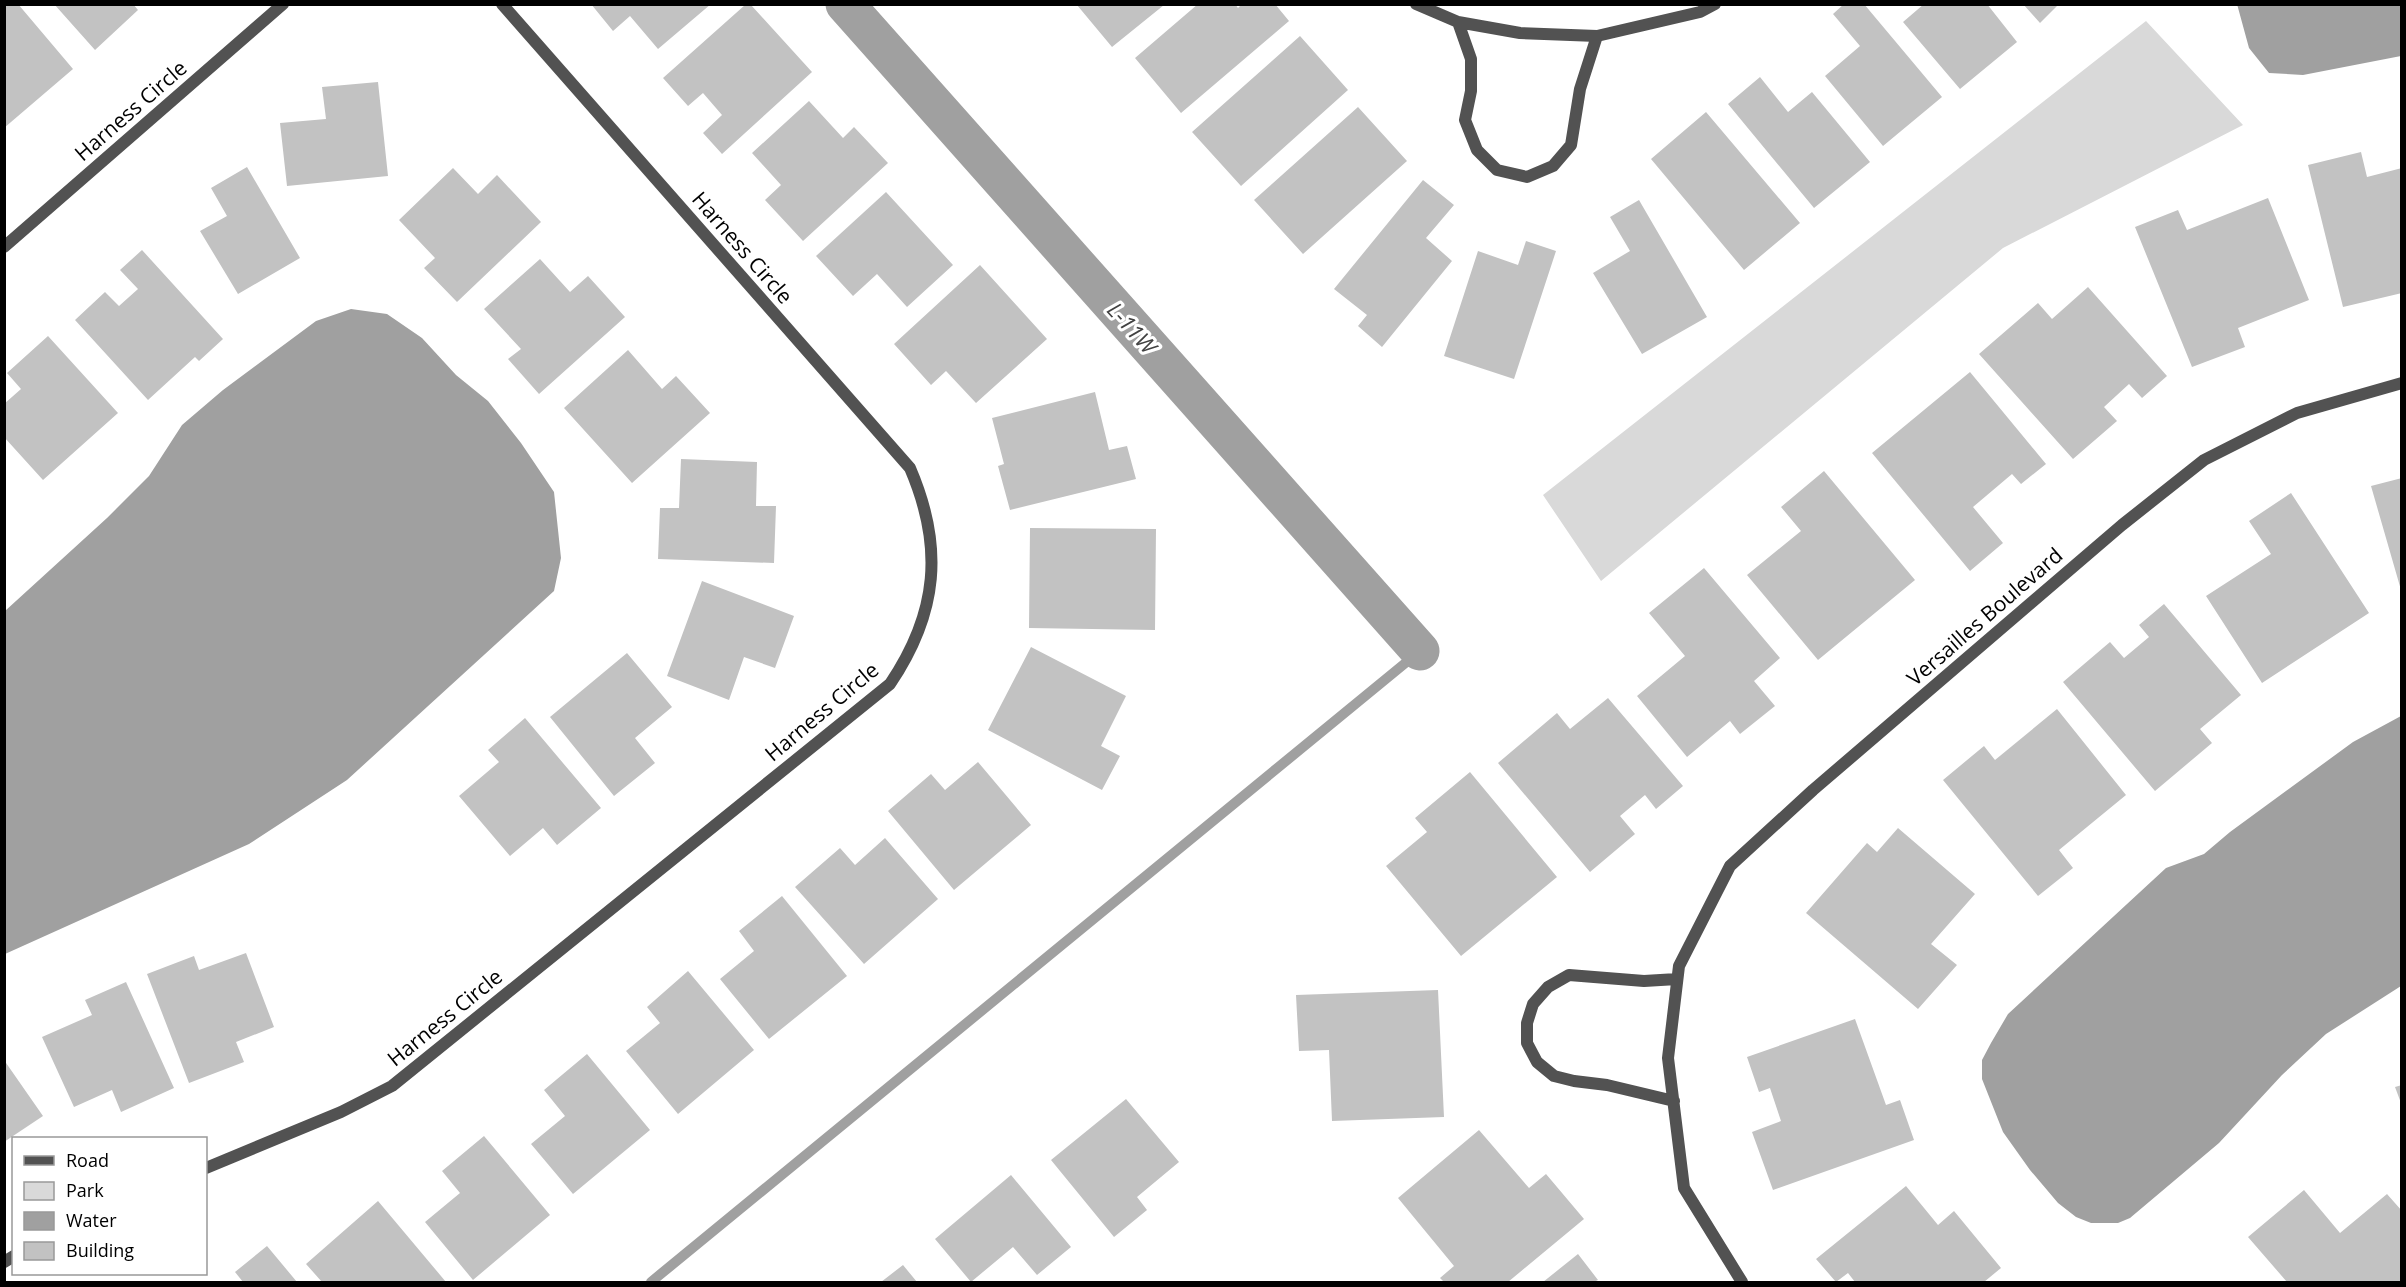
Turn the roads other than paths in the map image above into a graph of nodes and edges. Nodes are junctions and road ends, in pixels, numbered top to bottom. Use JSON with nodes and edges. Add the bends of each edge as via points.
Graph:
{"nodes":[{"id":1,"x":283,"y":4,"type":"edge"},
{"id":2,"x":502,"y":4,"type":"edge"},
{"id":3,"x":1416,"y":4,"type":"edge"},
{"id":4,"x":1715,"y":4,"type":"edge"},
{"id":5,"x":1458,"y":22,"type":"junction"},
{"id":6,"x":1598,"y":36,"type":"junction"},
{"id":7,"x":4,"y":247,"type":"edge"},
{"id":8,"x":2402,"y":383,"type":"edge"},
{"id":9,"x":1677,"y":978,"type":"junction"},
{"id":10,"x":1674,"y":1101,"type":"junction"},
{"id":11,"x":207,"y":1168,"type":"edge"},
{"id":12,"x":1742,"y":1282,"type":"edge"}],
"edges":[{"from":1,"to":7,"type":"street","name":"Harness Circle"},
{"from":2,"to":11,"type":"street","name":"Harness Circle","via":[[910,468],[921,492],[932,537],[933,563],[925,615],[890,684],[392,1086],[341,1112]]},
{"from":3,"to":5,"type":"street"},
{"from":4,"to":6,"type":"street","via":[[1700,12]]},
{"from":5,"to":6,"type":"street","via":[[1520,33]]},
{"from":5,"to":6,"type":"street","via":[[1471,59],[1471,91],[1465,120],[1477,150],[1497,170],[1527,177],[1553,166],[1571,145],[1580,89]]},
{"from":8,"to":9,"type":"street","name":"Versailles Boulevard","via":[[2297,412],[2204,460],[2122,525],[1730,866],[1678,966]]},
{"from":9,"to":10,"type":"street","name":"Versailles Boulevard","via":[[1668,1058]]},
{"from":9,"to":10,"type":"street","via":[[1644,981],[1569,975],[1548,987],[1533,1004],[1527,1023],[1527,1043],[1537,1062],[1554,1076]]},
{"from":10,"to":12,"type":"street","name":"Versailles Boulevard","via":[[1684,1188]]}]}
